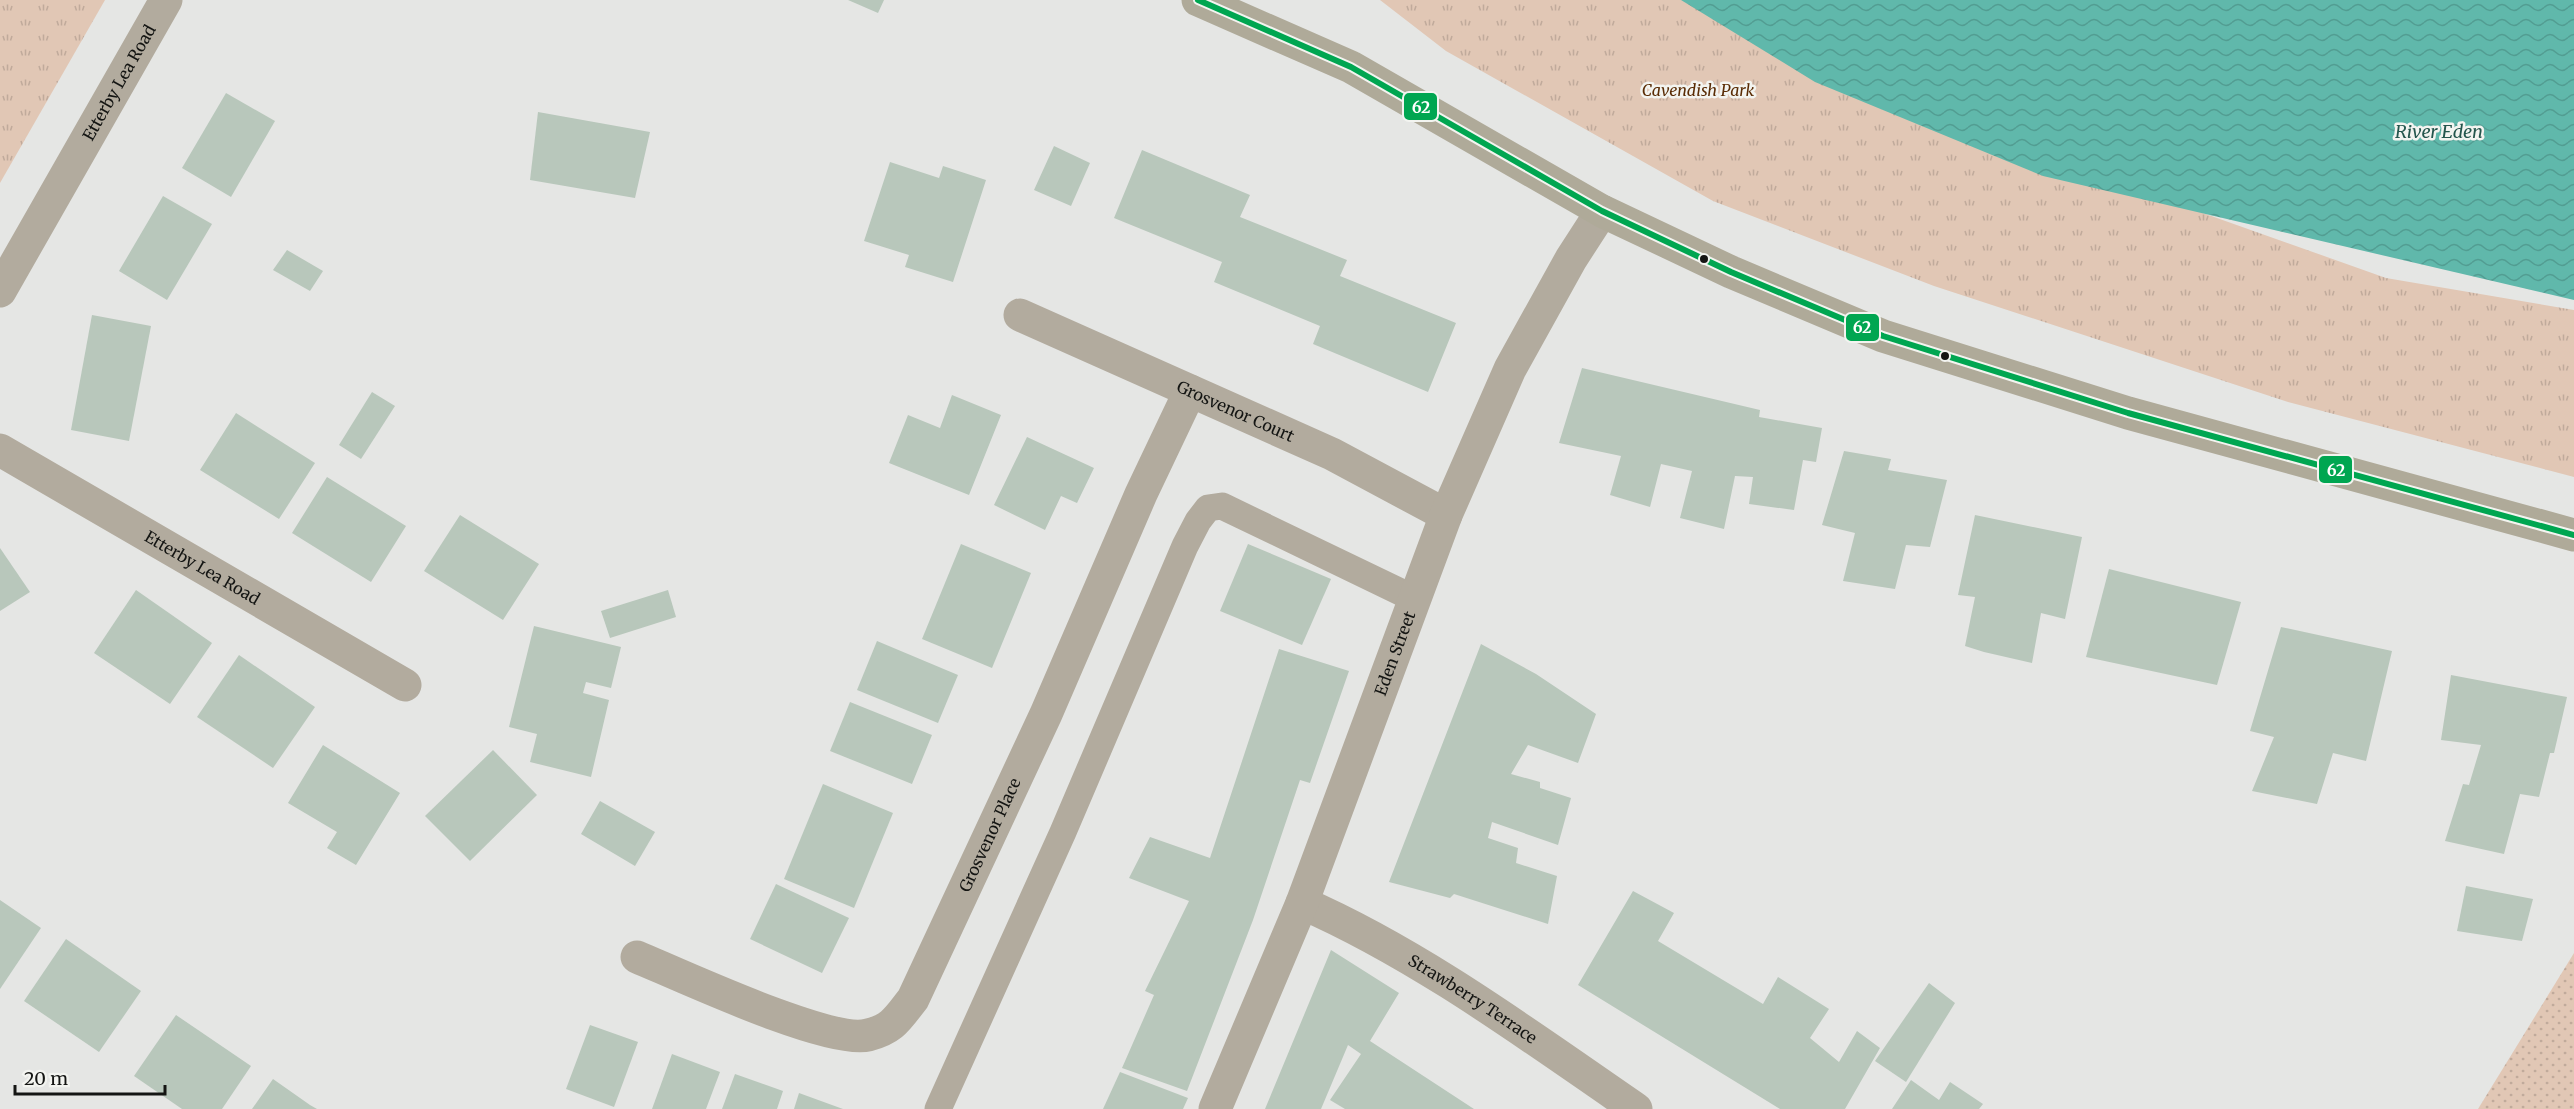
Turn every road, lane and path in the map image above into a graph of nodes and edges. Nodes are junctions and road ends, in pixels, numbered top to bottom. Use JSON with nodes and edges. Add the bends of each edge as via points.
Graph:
{"nodes":[{"id":1,"x":166,"y":0,"type":"edge"},
{"id":2,"x":1198,"y":0,"type":"edge"},
{"id":3,"x":1602,"y":211,"type":"junction"},
{"id":4,"x":0,"y":291,"type":"edge"},
{"id":5,"x":1020,"y":315,"type":"dead end"},
{"id":6,"x":1190,"y":391,"type":"junction"},
{"id":7,"x":0,"y":450,"type":"edge"},
{"id":8,"x":1446,"y":515,"type":"junction"},
{"id":9,"x":2574,"y":535,"type":"edge"},
{"id":10,"x":1415,"y":599,"type":"junction"},
{"id":11,"x":405,"y":685,"type":"dead end"},
{"id":12,"x":1302,"y":903,"type":"junction"},
{"id":13,"x":637,"y":957,"type":"dead end"},
{"id":14,"x":938,"y":1109,"type":"edge"},
{"id":15,"x":1215,"y":1109,"type":"edge"},
{"id":16,"x":1636,"y":1109,"type":"edge"}],
"edges":[{"from":1,"to":4,"type":"street","name":"Etterby Lea Road"},
{"from":2,"to":3,"type":"street","via":[[1351,67]]},
{"from":3,"to":8,"type":"street","name":"Eden Street","via":[[1510,369]]},
{"from":3,"to":9,"type":"street","via":[[1731,272],[1883,336],[2128,413]]},
{"from":5,"to":6,"type":"street","name":"Grosvenor Court"},
{"from":6,"to":8,"type":"street","name":"Grosvenor Court","via":[[1332,454]]},
{"from":6,"to":13,"type":"street","name":"Grosvenor Place","via":[[993,829],[913,999],[893,1025],[866,1036],[805,1025]]},
{"from":7,"to":11,"type":"street","name":"Etterby Lea Road"},
{"from":8,"to":10,"type":"street","name":"Eden Street"},
{"from":10,"to":12,"type":"street","name":"Eden Street"},
{"from":10,"to":14,"type":"lane","via":[[1222,506],[1208,508],[1185,546],[1063,832]]},
{"from":12,"to":15,"type":"street","name":"Eden Street"},
{"from":12,"to":16,"type":"street","name":"Strawberry Terrace","via":[[1350,924],[1494,1012]]}]}
